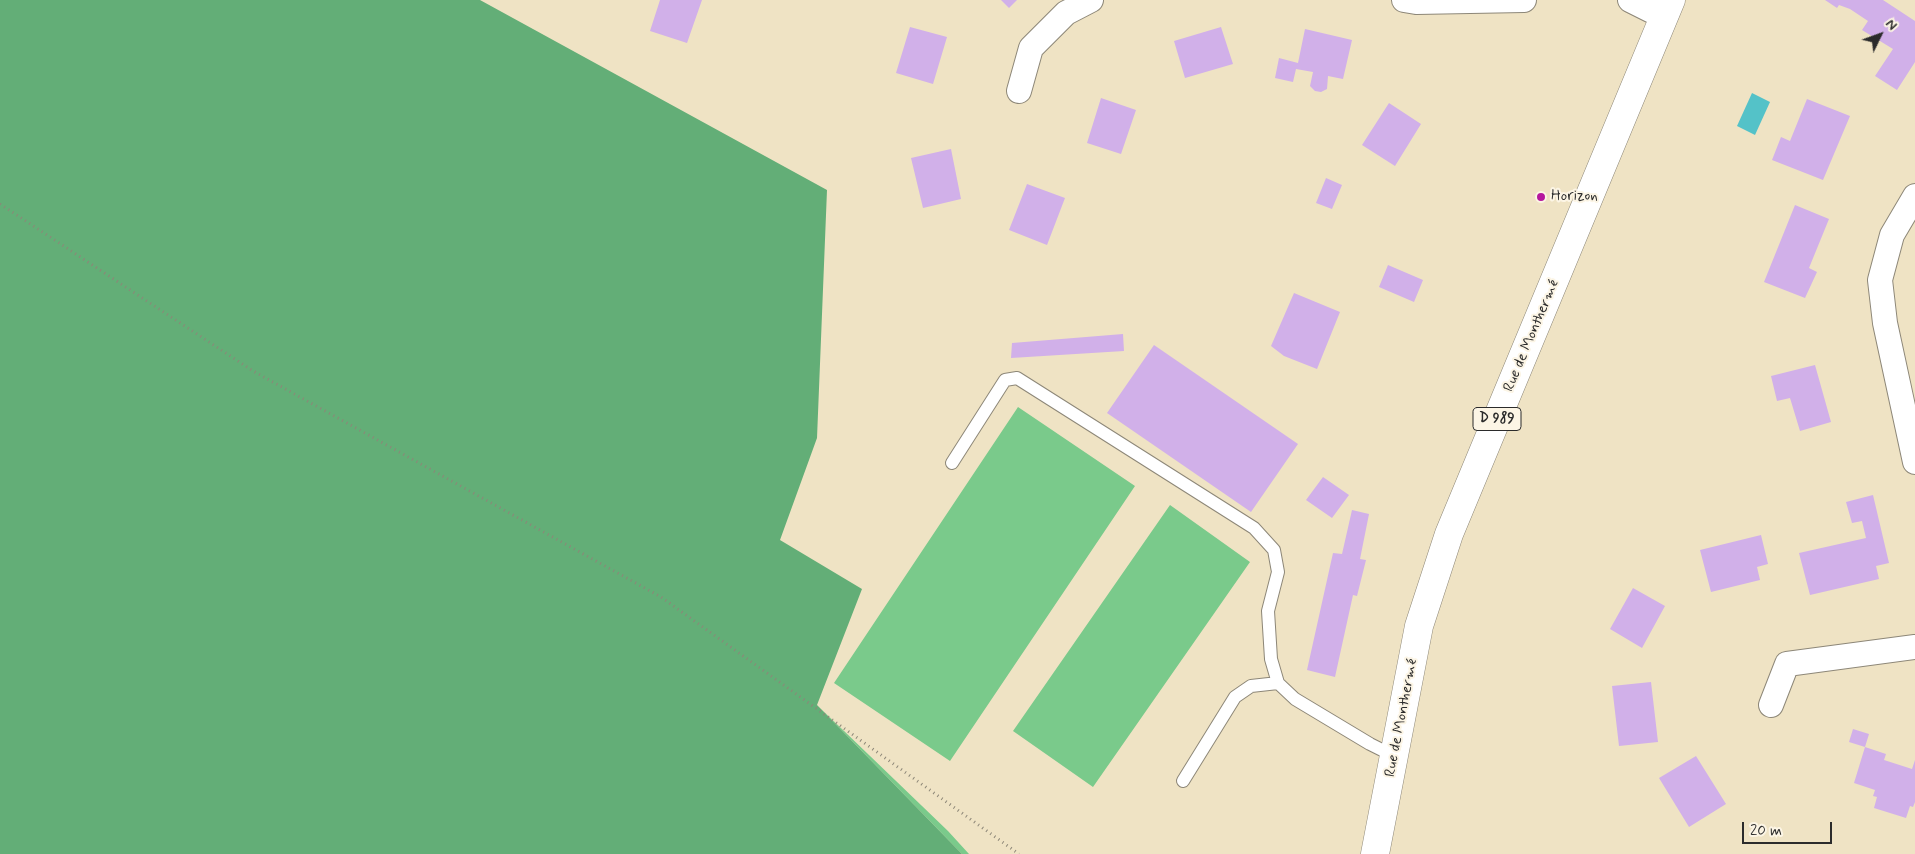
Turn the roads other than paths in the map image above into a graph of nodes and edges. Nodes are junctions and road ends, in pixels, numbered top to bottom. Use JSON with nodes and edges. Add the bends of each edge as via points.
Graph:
{"nodes":[{"id":1,"x":1091,"y":0,"type":"edge"},
{"id":2,"x":1404,"y":0,"type":"edge"},
{"id":3,"x":1524,"y":0,"type":"edge"},
{"id":4,"x":1630,"y":0,"type":"edge"},
{"id":5,"x":1668,"y":9,"type":"edge"},
{"id":6,"x":1019,"y":91,"type":"dead end"},
{"id":7,"x":1915,"y":196,"type":"edge"},
{"id":8,"x":1915,"y":462,"type":"edge"},
{"id":9,"x":952,"y":463,"type":"dead end"},
{"id":10,"x":1915,"y":647,"type":"edge"},
{"id":11,"x":1278,"y":683,"type":"junction"},
{"id":12,"x":1771,"y":705,"type":"dead end"},
{"id":13,"x":1394,"y":756,"type":"junction"},
{"id":14,"x":1183,"y":781,"type":"dead end"},
{"id":15,"x":1375,"y":854,"type":"edge"}],
"edges":[{"from":1,"to":6,"type":"street","via":[[1066,12],[1031,48]]},
{"from":2,"to":3,"type":"street"},
{"from":4,"to":5,"type":"street"},
{"from":5,"to":13,"type":"main road","name":"Rue de Monthermé","number":"D 989","via":[[1449,534],[1419,626]]},
{"from":7,"to":8,"type":"street","via":[[1892,235],[1880,280],[1885,323]]},
{"from":9,"to":11,"type":"lane","via":[[1005,380],[1017,378],[1254,528],[1274,550],[1278,572],[1268,611],[1271,659]]},
{"from":10,"to":12,"type":"street","via":[[1787,664]]},
{"from":11,"to":13,"type":"lane","via":[[1295,699]]},
{"from":11,"to":14,"type":"lane","via":[[1251,686],[1235,698]]},
{"from":13,"to":15,"type":"main road","name":"Rue de Monthermé","number":"D 989"}]}
